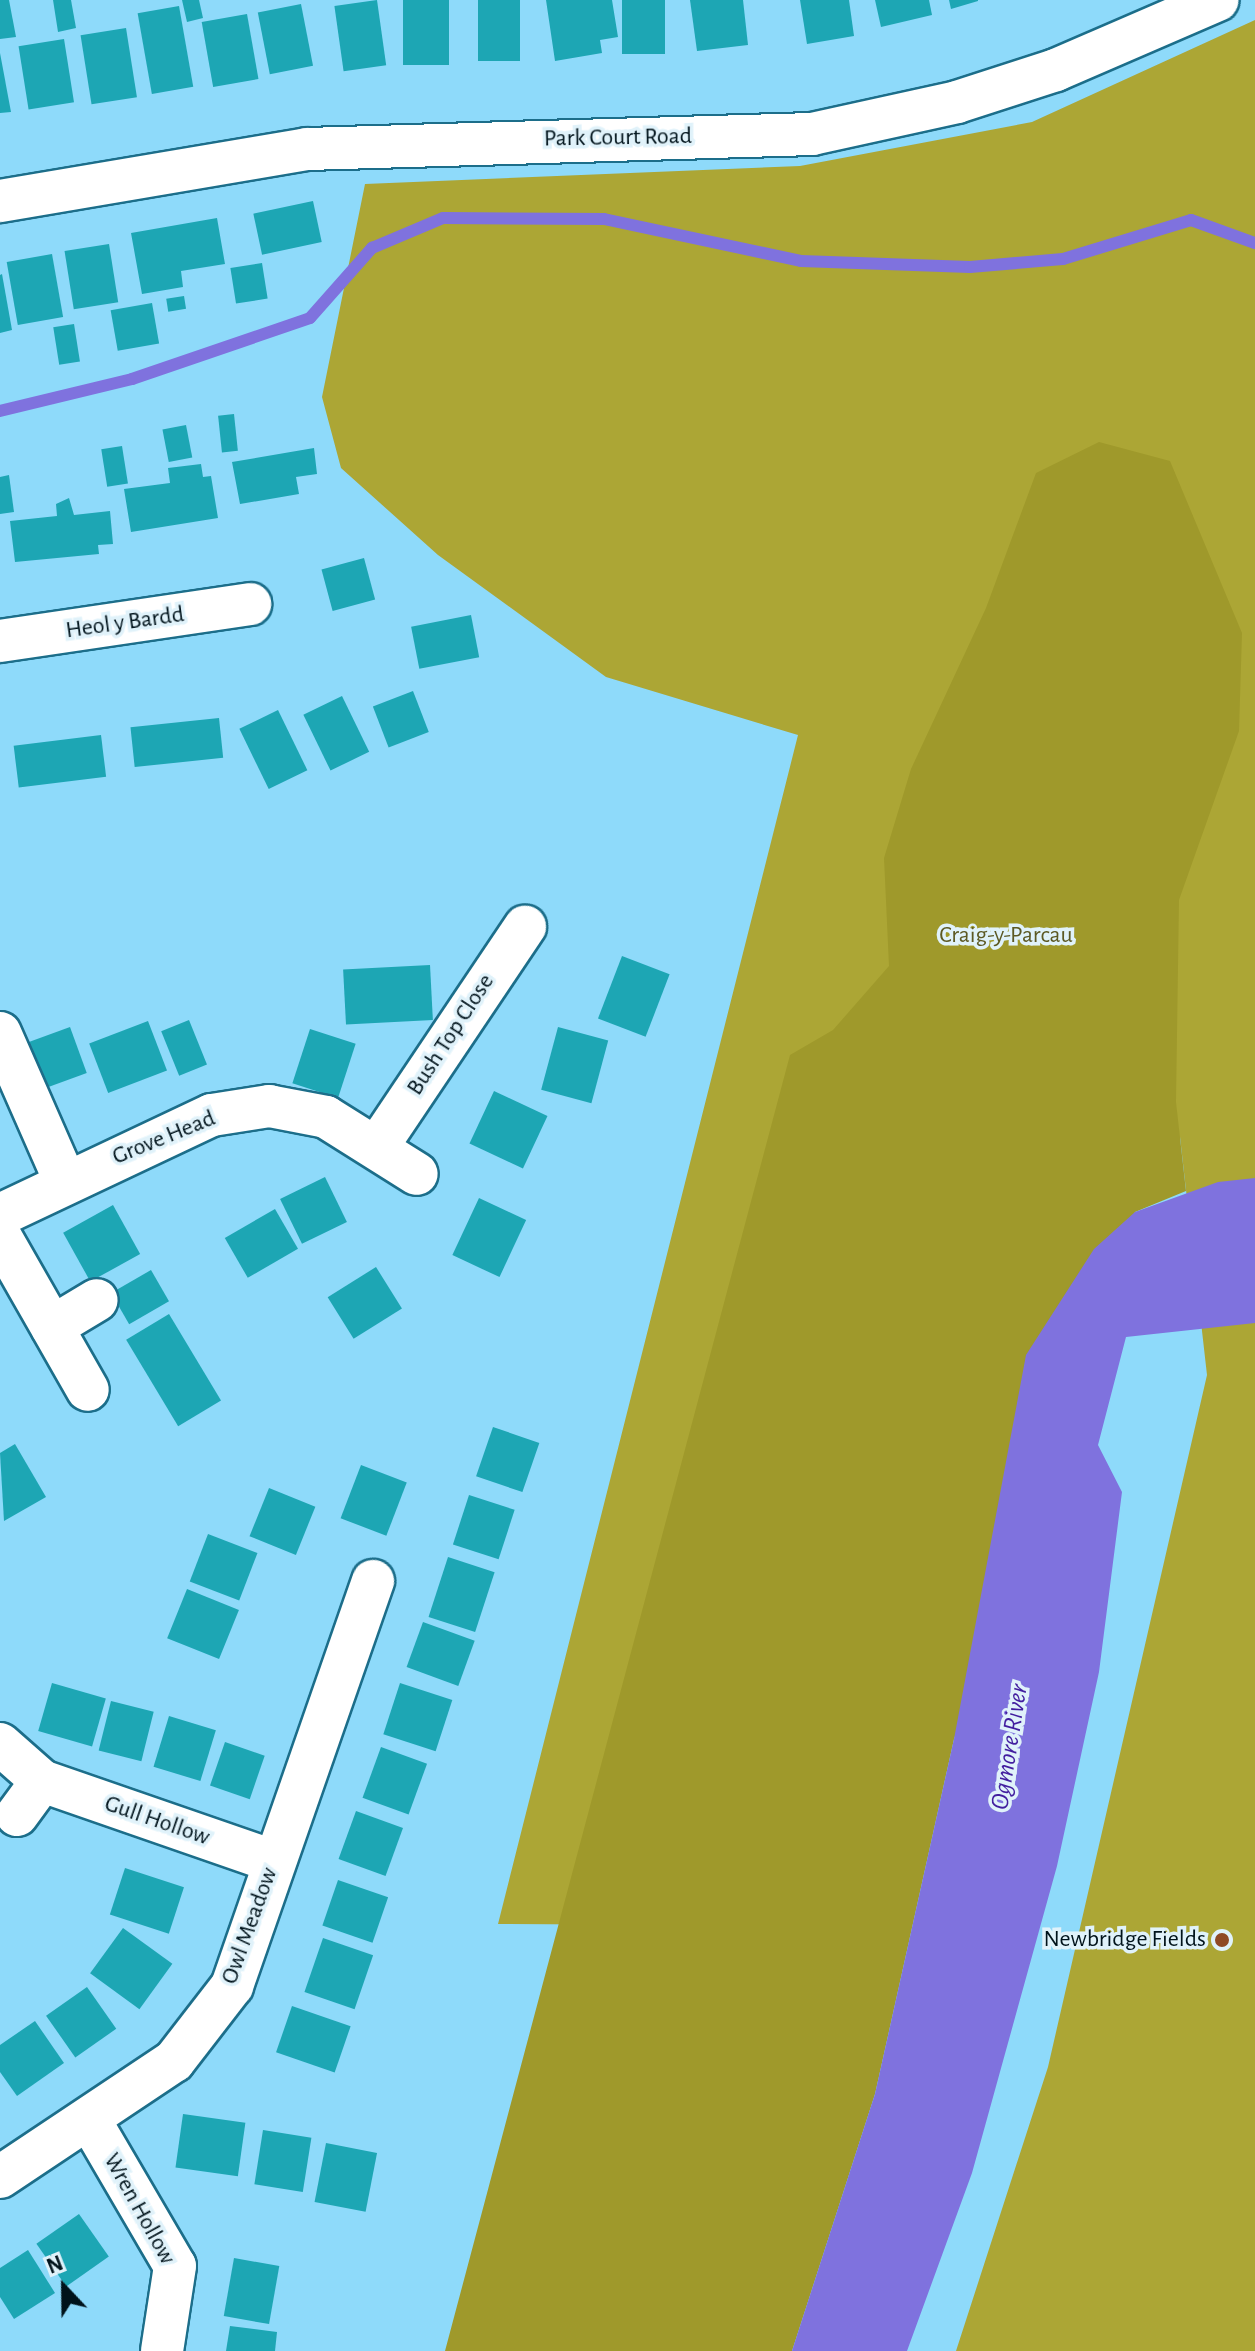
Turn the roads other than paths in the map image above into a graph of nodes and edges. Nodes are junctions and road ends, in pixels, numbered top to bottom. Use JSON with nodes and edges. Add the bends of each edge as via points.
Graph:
{"nodes":[{"id":1,"x":1218,"y":0,"type":"edge"},
{"id":2,"x":0,"y":201,"type":"edge"},
{"id":3,"x":250,"y":604,"type":"dead end"},
{"id":4,"x":0,"y":641,"type":"edge"},
{"id":5,"x":525,"y":927,"type":"dead end"},
{"id":6,"x":0,"y":1033,"type":"edge"},
{"id":7,"x":379,"y":1144,"type":"junction"},
{"id":8,"x":417,"y":1174,"type":"dead end"},
{"id":9,"x":65,"y":1181,"type":"junction"},
{"id":10,"x":0,"y":1215,"type":"edge"},
{"id":11,"x":0,"y":1236,"type":"edge"},
{"id":12,"x":97,"y":1300,"type":"dead end"},
{"id":13,"x":52,"y":1327,"type":"junction"},
{"id":14,"x":88,"y":1390,"type":"dead end"},
{"id":15,"x":373,"y":1581,"type":"dead end"},
{"id":16,"x":0,"y":1744,"type":"edge"},
{"id":17,"x":42,"y":1781,"type":"junction"},
{"id":18,"x":17,"y":1815,"type":"dead end"},
{"id":19,"x":273,"y":1861,"type":"junction"},
{"id":20,"x":89,"y":2119,"type":"junction"},
{"id":21,"x":0,"y":2177,"type":"edge"},
{"id":22,"x":162,"y":2351,"type":"edge"}],
"edges":[{"from":1,"to":2,"type":"street","name":"Park Court Road","via":[[1056,70],[957,102],[812,134],[307,149]]},
{"from":3,"to":4,"type":"street","name":"Heol y Bardd"},
{"from":5,"to":7,"type":"street","name":"Bush Top Close"},
{"from":6,"to":9,"type":"street"},
{"from":7,"to":8,"type":"street","name":"Grove Head"},
{"from":7,"to":9,"type":"street","name":"Grove Head","via":[[326,1117],[269,1106],[212,1115]]},
{"from":9,"to":10,"type":"street","name":"Grove Head"},
{"from":11,"to":13,"type":"street"},
{"from":12,"to":13,"type":"street"},
{"from":13,"to":14,"type":"street"},
{"from":15,"to":19,"type":"street","name":"Owl Meadow"},
{"from":16,"to":17,"type":"street","name":"Gull Hollow"},
{"from":17,"to":18,"type":"street"},
{"from":17,"to":19,"type":"street","name":"Gull Hollow"},
{"from":19,"to":20,"type":"street","name":"Owl Meadow","via":[[232,1986],[174,2061]]},
{"from":20,"to":21,"type":"street","name":"Owl Meadow"},
{"from":20,"to":22,"type":"street","name":"Wren Hollow","via":[[175,2266]]}]}
